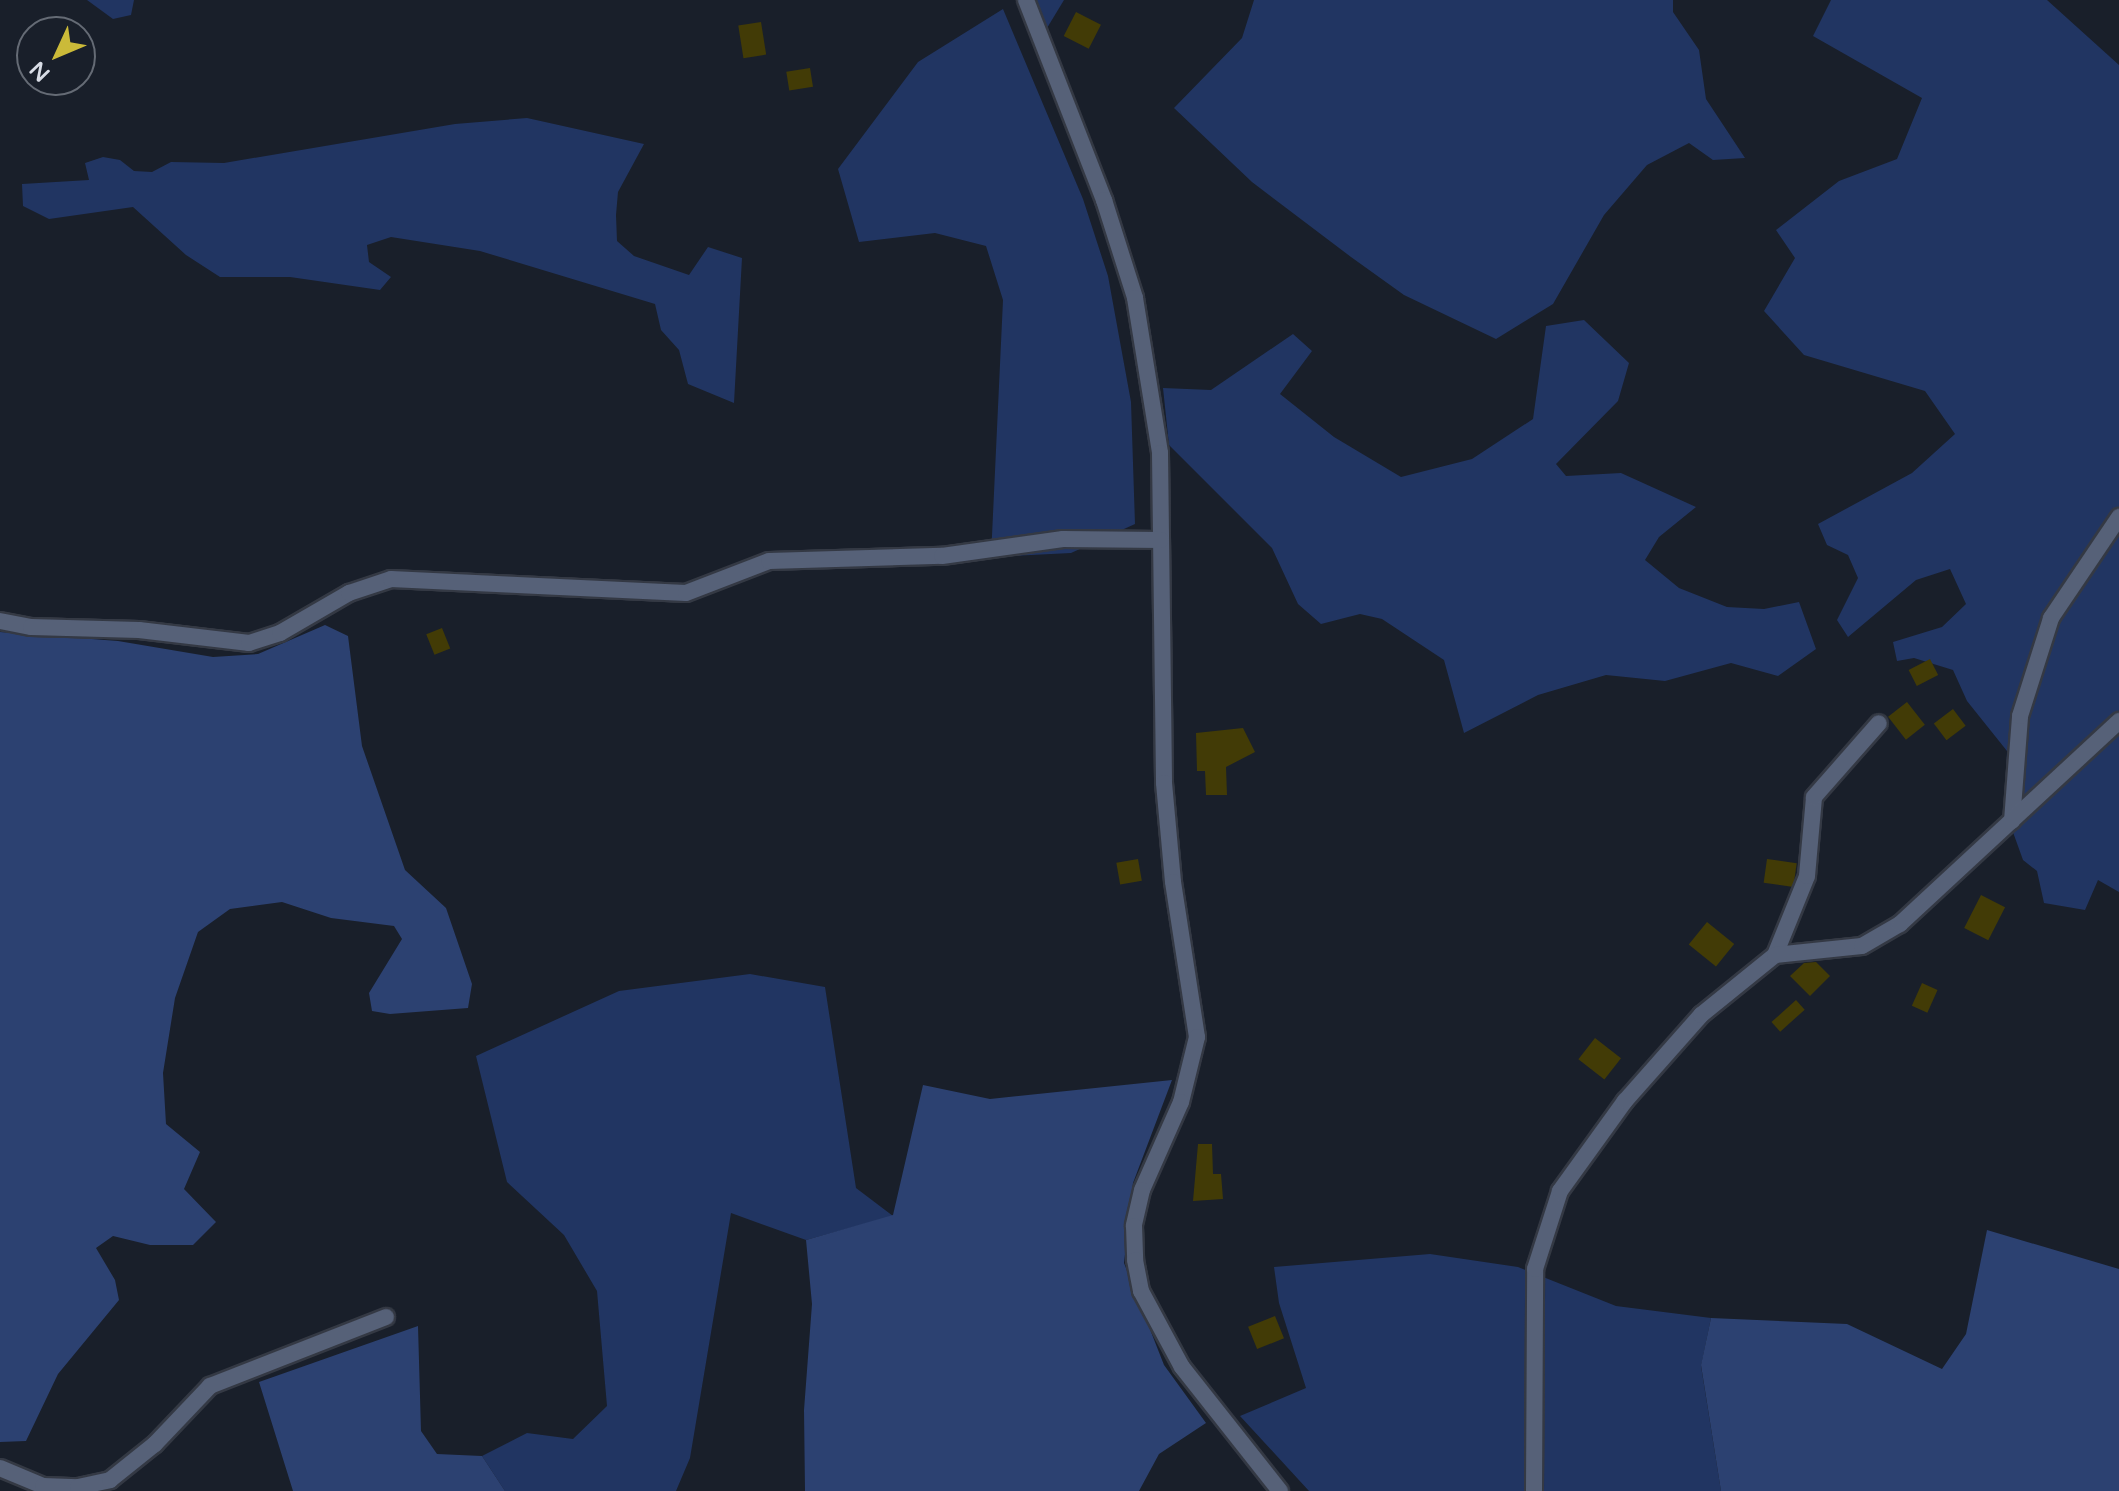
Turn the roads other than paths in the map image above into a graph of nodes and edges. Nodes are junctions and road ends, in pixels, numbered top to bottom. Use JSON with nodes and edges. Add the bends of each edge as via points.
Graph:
{"nodes":[{"id":1,"x":1026,"y":0,"type":"edge"},
{"id":2,"x":2119,"y":517,"type":"edge"},
{"id":3,"x":1161,"y":540,"type":"junction"},
{"id":4,"x":0,"y":621,"type":"edge"},
{"id":5,"x":2119,"y":721,"type":"edge"},
{"id":6,"x":1879,"y":723,"type":"dead end"},
{"id":7,"x":2012,"y":821,"type":"junction"},
{"id":8,"x":1775,"y":955,"type":"junction"},
{"id":9,"x":386,"y":1317,"type":"dead end"},
{"id":10,"x":0,"y":1468,"type":"edge"},
{"id":11,"x":1280,"y":1491,"type":"edge"},
{"id":12,"x":1534,"y":1491,"type":"edge"}],
"edges":[{"from":1,"to":3,"type":"street","via":[[1104,200],[1135,298],[1160,453]]},
{"from":2,"to":7,"type":"street","via":[[2051,618],[2020,716]]},
{"from":3,"to":4,"type":"street","via":[[1063,539],[942,556],[769,561],[686,593],[391,579],[349,593],[280,633],[249,643]]},
{"from":3,"to":11,"type":"street","via":[[1164,783],[1197,1037],[1181,1102],[1142,1190],[1134,1226],[1135,1260],[1141,1291],[1182,1367]]},
{"from":5,"to":7,"type":"street"},
{"from":6,"to":8,"type":"street","via":[[1814,797],[1807,876]]},
{"from":7,"to":8,"type":"street","via":[[1945,888],[1862,946]]},
{"from":8,"to":12,"type":"street","via":[[1701,1015],[1625,1101],[1560,1191],[1535,1269],[1532,1303]]},
{"from":9,"to":10,"type":"street","via":[[210,1386],[155,1444],[110,1480],[78,1487],[43,1486]]}]}
